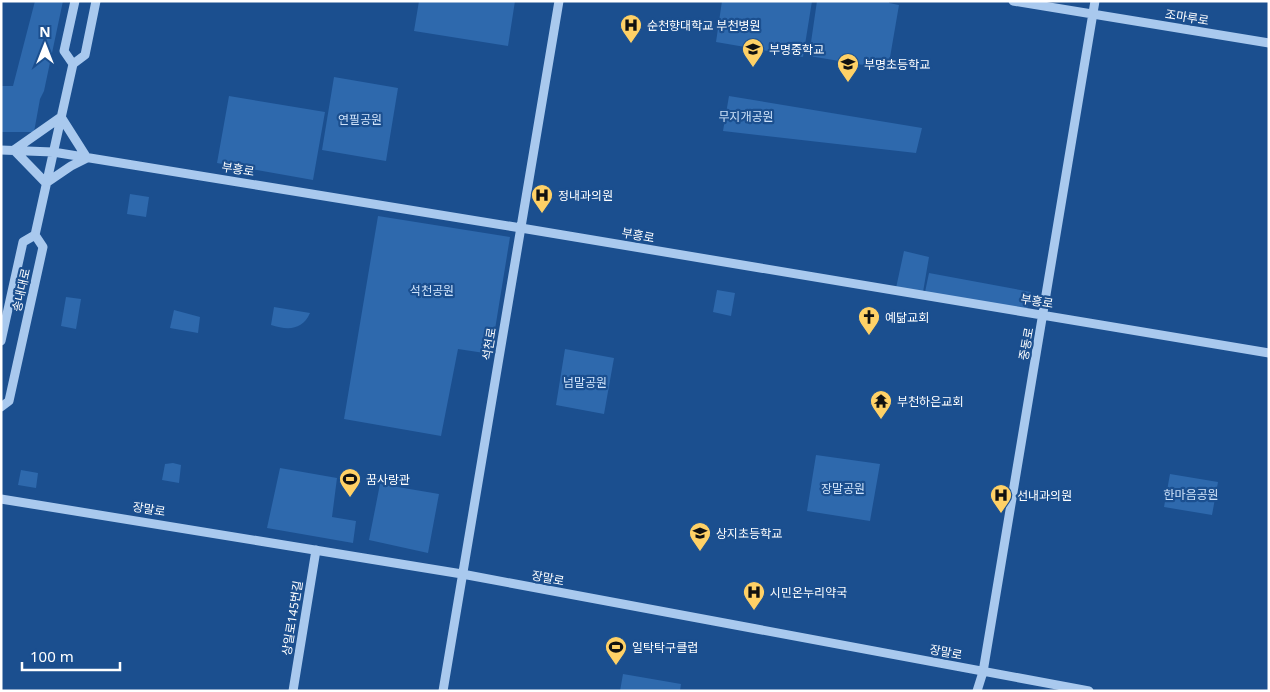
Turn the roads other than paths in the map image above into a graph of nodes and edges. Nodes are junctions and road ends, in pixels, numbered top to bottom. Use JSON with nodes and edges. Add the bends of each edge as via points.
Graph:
{"nodes":[{"id":1,"x":75,"y":1,"type":"edge"},
{"id":2,"x":96,"y":1,"type":"edge"},
{"id":3,"x":559,"y":1,"type":"edge"},
{"id":4,"x":1013,"y":1,"type":"edge"},
{"id":5,"x":1095,"y":1,"type":"edge"},
{"id":6,"x":1093,"y":15,"type":"junction"},
{"id":7,"x":1269,"y":43,"type":"edge"},
{"id":8,"x":73,"y":64,"type":"junction"},
{"id":9,"x":61,"y":117,"type":"junction"},
{"id":10,"x":1,"y":150,"type":"edge"},
{"id":11,"x":14,"y":150,"type":"junction"},
{"id":12,"x":53,"y":152,"type":"junction"},
{"id":13,"x":87,"y":158,"type":"junction"},
{"id":14,"x":46,"y":183,"type":"junction"},
{"id":15,"x":521,"y":228,"type":"junction"},
{"id":16,"x":35,"y":234,"type":"junction"},
{"id":17,"x":1044,"y":315,"type":"junction"},
{"id":18,"x":1,"y":341,"type":"edge"},
{"id":19,"x":1269,"y":353,"type":"edge"},
{"id":20,"x":1,"y":408,"type":"edge"},
{"id":21,"x":1,"y":499,"type":"edge"},
{"id":22,"x":316,"y":550,"type":"junction"},
{"id":23,"x":462,"y":574,"type":"junction"},
{"id":24,"x":983,"y":672,"type":"junction"},
{"id":25,"x":293,"y":691,"type":"edge"},
{"id":26,"x":443,"y":691,"type":"edge"},
{"id":27,"x":978,"y":691,"type":"edge"},
{"id":28,"x":1089,"y":691,"type":"edge"}],
"edges":[{"from":1,"to":8,"type":"street","via":[[64,51]]},
{"from":2,"to":8,"type":"street","name":"송내대로","via":[[85,55]]},
{"from":3,"to":15,"type":"street","name":"석천로"},
{"from":4,"to":6,"type":"street","name":"조마루로"},
{"from":5,"to":6,"type":"street","name":"중동로"},
{"from":6,"to":7,"type":"street","name":"조마루로"},
{"from":6,"to":17,"type":"street","name":"중동로"},
{"from":8,"to":9,"type":"street","name":"송내대로"},
{"from":9,"to":11,"type":"street"},
{"from":9,"to":12,"type":"street","name":"송내대로"},
{"from":9,"to":13,"type":"street"},
{"from":10,"to":11,"type":"street","name":"부흥로"},
{"from":11,"to":12,"type":"street","name":"부흥로"},
{"from":11,"to":14,"type":"street"},
{"from":12,"to":13,"type":"street","name":"부흥로"},
{"from":12,"to":14,"type":"street","name":"송내대로"},
{"from":13,"to":14,"type":"street"},
{"from":13,"to":15,"type":"street","name":"부흥로"},
{"from":14,"to":16,"type":"street","name":"송내대로"},
{"from":15,"to":17,"type":"street","name":"부흥로"},
{"from":15,"to":23,"type":"street","name":"석천로"},
{"from":16,"to":18,"type":"street","name":"송내대로","via":[[23,242]]},
{"from":16,"to":20,"type":"street","name":"송내대로","via":[[43,247],[9,401]]},
{"from":17,"to":19,"type":"street","name":"부흥로"},
{"from":17,"to":24,"type":"street","name":"중동로"},
{"from":21,"to":22,"type":"street","name":"장말로"},
{"from":22,"to":23,"type":"street","name":"장말로"},
{"from":22,"to":25,"type":"street","name":"상일로145번길"},
{"from":23,"to":24,"type":"street","name":"장말로"},
{"from":23,"to":26,"type":"street","name":"석천로"},
{"from":24,"to":27,"type":"street","name":"중동로"},
{"from":24,"to":28,"type":"street","name":"장말로"}]}
